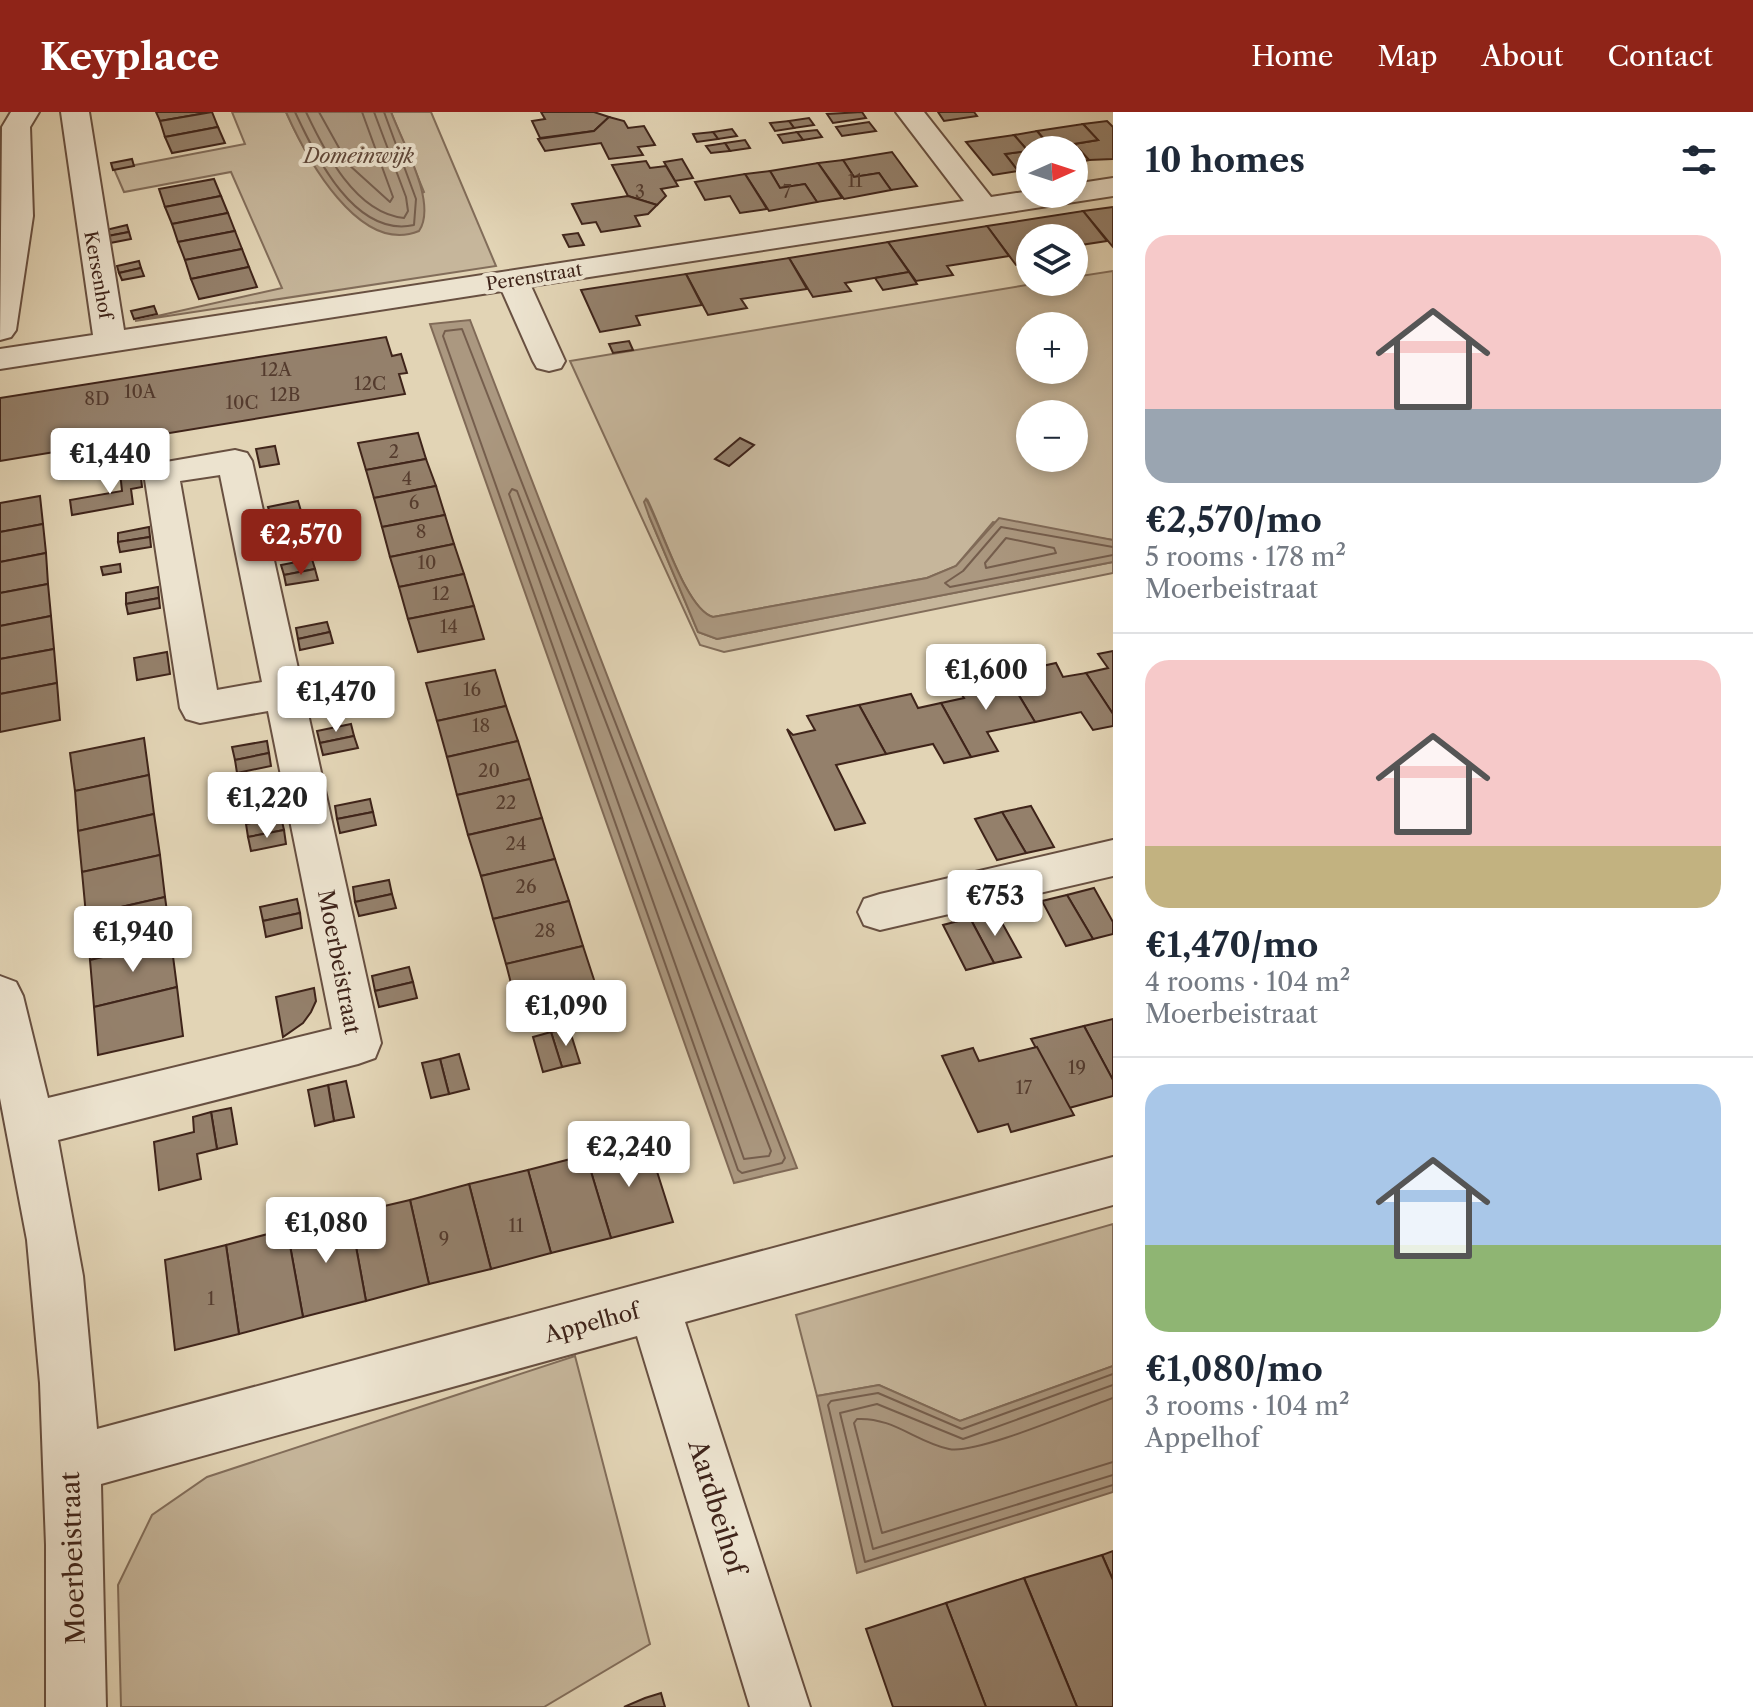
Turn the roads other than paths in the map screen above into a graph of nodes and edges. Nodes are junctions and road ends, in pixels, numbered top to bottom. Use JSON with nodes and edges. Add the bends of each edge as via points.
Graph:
{"nodes":[{"id":1,"x":25,"y":112,"type":"edge"},
{"id":2,"x":75,"y":112,"type":"edge"},
{"id":3,"x":910,"y":112,"type":"edge"},
{"id":4,"x":1113,"y":187,"type":"edge"},
{"id":5,"x":1088,"y":191,"type":"edge"},
{"id":6,"x":1016,"y":202,"type":"edge"},
{"id":7,"x":984,"y":207,"type":"junction"},
{"id":8,"x":52,"y":212,"type":"junction"},
{"id":9,"x":513,"y":280,"type":"junction"},
{"id":10,"x":0,"y":330,"type":"edge"},
{"id":11,"x":110,"y":342,"type":"junction"},
{"id":12,"x":0,"y":359,"type":"edge"},
{"id":13,"x":549,"y":361,"type":"dead end"},
{"id":14,"x":283,"y":693,"type":"junction"},
{"id":15,"x":1113,"y":858,"type":"edge"},
{"id":16,"x":880,"y":912,"type":"dead end"},
{"id":17,"x":0,"y":996,"type":"edge"},
{"id":18,"x":30,"y":1125,"type":"junction"},
{"id":19,"x":1113,"y":1181,"type":"edge"},
{"id":20,"x":654,"y":1306,"type":"junction"},
{"id":21,"x":71,"y":1464,"type":"junction"},
{"id":22,"x":76,"y":1707,"type":"edge"},
{"id":23,"x":780,"y":1707,"type":"edge"}],
"edges":[{"from":1,"to":8,"type":"street","name":"Kersenhof","via":[[16,127],[14,149]]},
{"from":2,"to":8,"type":"street","name":"Kersenhof"},
{"from":3,"to":7,"type":"street"},
{"from":4,"to":5,"type":"street","name":"Perenstraat"},
{"from":6,"to":7,"type":"street","name":"Perenstraat"},
{"from":7,"to":9,"type":"street","name":"Perenstraat"},
{"from":8,"to":10,"type":"street","name":"Kersenhof"},
{"from":8,"to":11,"type":"street","name":"Kersenhof"},
{"from":9,"to":11,"type":"street","name":"Perenstraat"},
{"from":9,"to":13,"type":"street"},
{"from":11,"to":12,"type":"street","name":"Perenstraat"},
{"from":14,"to":14,"type":"street","name":"Moerbeistraat","via":[[200,708],[161,473],[235,461]]},
{"from":14,"to":18,"type":"street","name":"Moerbeistraat","via":[[358,1043]]},
{"from":15,"to":16,"type":"street"},
{"from":17,"to":18,"type":"street","name":"Moerbeistraat"},
{"from":18,"to":21,"type":"street","name":"Moerbeistraat","via":[[57,1275]]},
{"from":19,"to":20,"type":"street","name":"Appelhof"},
{"from":20,"to":21,"type":"street","name":"Appelhof"},
{"from":20,"to":23,"type":"street","name":"Aardbeihof"},
{"from":21,"to":22,"type":"street","name":"Moerbeistraat"}]}
